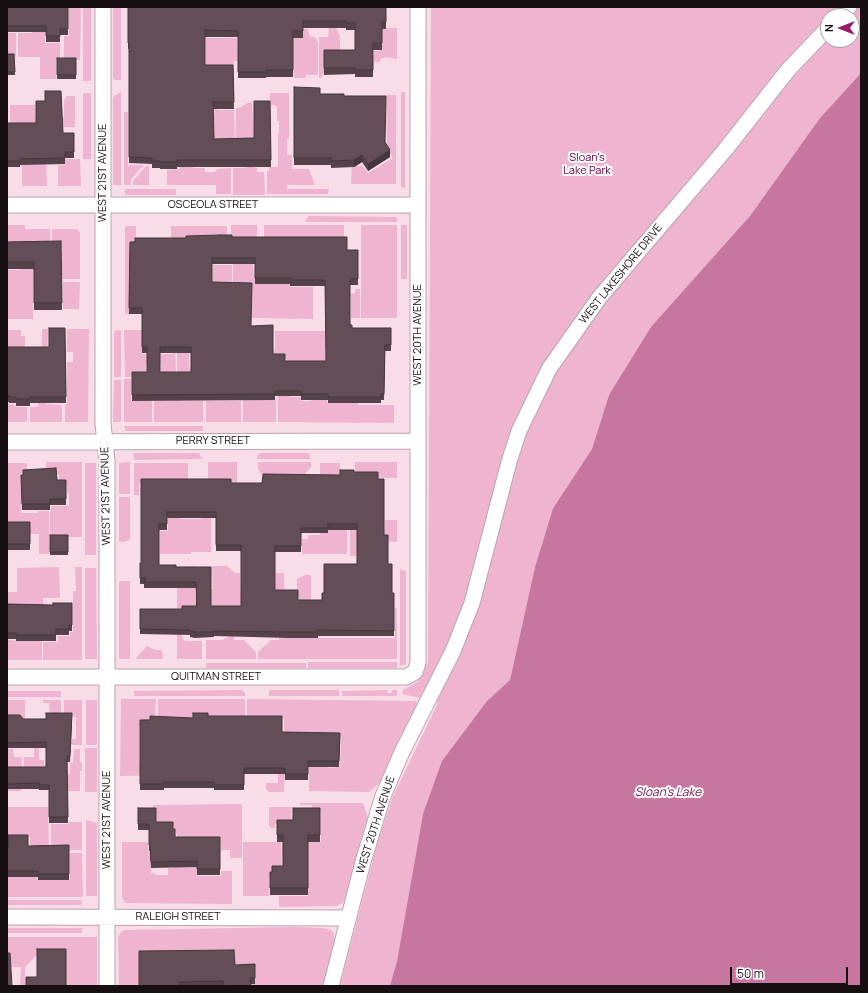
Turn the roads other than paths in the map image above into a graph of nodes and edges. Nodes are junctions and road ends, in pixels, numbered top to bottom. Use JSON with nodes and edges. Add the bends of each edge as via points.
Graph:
{"nodes":[{"id":1,"x":102,"y":7,"type":"edge"},
{"id":2,"x":418,"y":7,"type":"edge"},
{"id":3,"x":820,"y":36,"type":"edge"},
{"id":4,"x":7,"y":205,"type":"edge"},
{"id":5,"x":103,"y":205,"type":"junction"},
{"id":6,"x":418,"y":206,"type":"junction"},
{"id":7,"x":418,"y":441,"type":"junction"},
{"id":8,"x":7,"y":442,"type":"edge"},
{"id":9,"x":105,"y":442,"type":"junction"},
{"id":10,"x":453,"y":651,"type":"joint"},
{"id":11,"x":418,"y":663,"type":"joint"},
{"id":12,"x":7,"y":677,"type":"edge"},
{"id":13,"x":107,"y":677,"type":"junction"},
{"id":14,"x":7,"y":917,"type":"edge"},
{"id":15,"x":107,"y":917,"type":"junction"},
{"id":16,"x":349,"y":918,"type":"junction"},
{"id":17,"x":107,"y":986,"type":"edge"},
{"id":18,"x":331,"y":986,"type":"edge"}],
"edges":[{"from":1,"to":5,"type":"street","name":"WEST 21ST AVENUE"},
{"from":2,"to":6,"type":"street","name":"WEST 20TH AVENUE"},
{"from":3,"to":10,"type":"street","name":"WEST LAKESHORE DRIVE","via":[[788,70],[725,150],[599,298],[549,368],[519,431],[472,603]]},
{"from":4,"to":5,"type":"street","name":"OSCEOLA STREET"},
{"from":5,"to":6,"type":"street","name":"OSCEOLA STREET"},
{"from":5,"to":9,"type":"street","name":"WEST 21ST AVENUE"},
{"from":6,"to":7,"type":"street","name":"WEST 20TH AVENUE"},
{"from":7,"to":9,"type":"street","name":"PERRY STREET"},
{"from":7,"to":11,"type":"street","name":"WEST 20TH AVENUE"},
{"from":8,"to":9,"type":"street","name":"PERRY STREET"},
{"from":9,"to":13,"type":"street","name":"WEST 21ST AVENUE"},
{"from":10,"to":16,"type":"street","name":"WEST 20TH AVENUE","via":[[385,791]]},
{"from":11,"to":13,"type":"street","name":"QUITMAN STREET","via":[[415,672],[406,677]]},
{"from":12,"to":13,"type":"street","name":"QUITMAN STREET"},
{"from":13,"to":15,"type":"street","name":"WEST 21ST AVENUE"},
{"from":14,"to":15,"type":"street","name":"RALEIGH STREET"},
{"from":15,"to":16,"type":"street","name":"RALEIGH STREET"},
{"from":15,"to":17,"type":"street","name":"WEST 21ST AVENUE"},
{"from":16,"to":18,"type":"street","name":"WEST 20TH AVENUE"}]}
